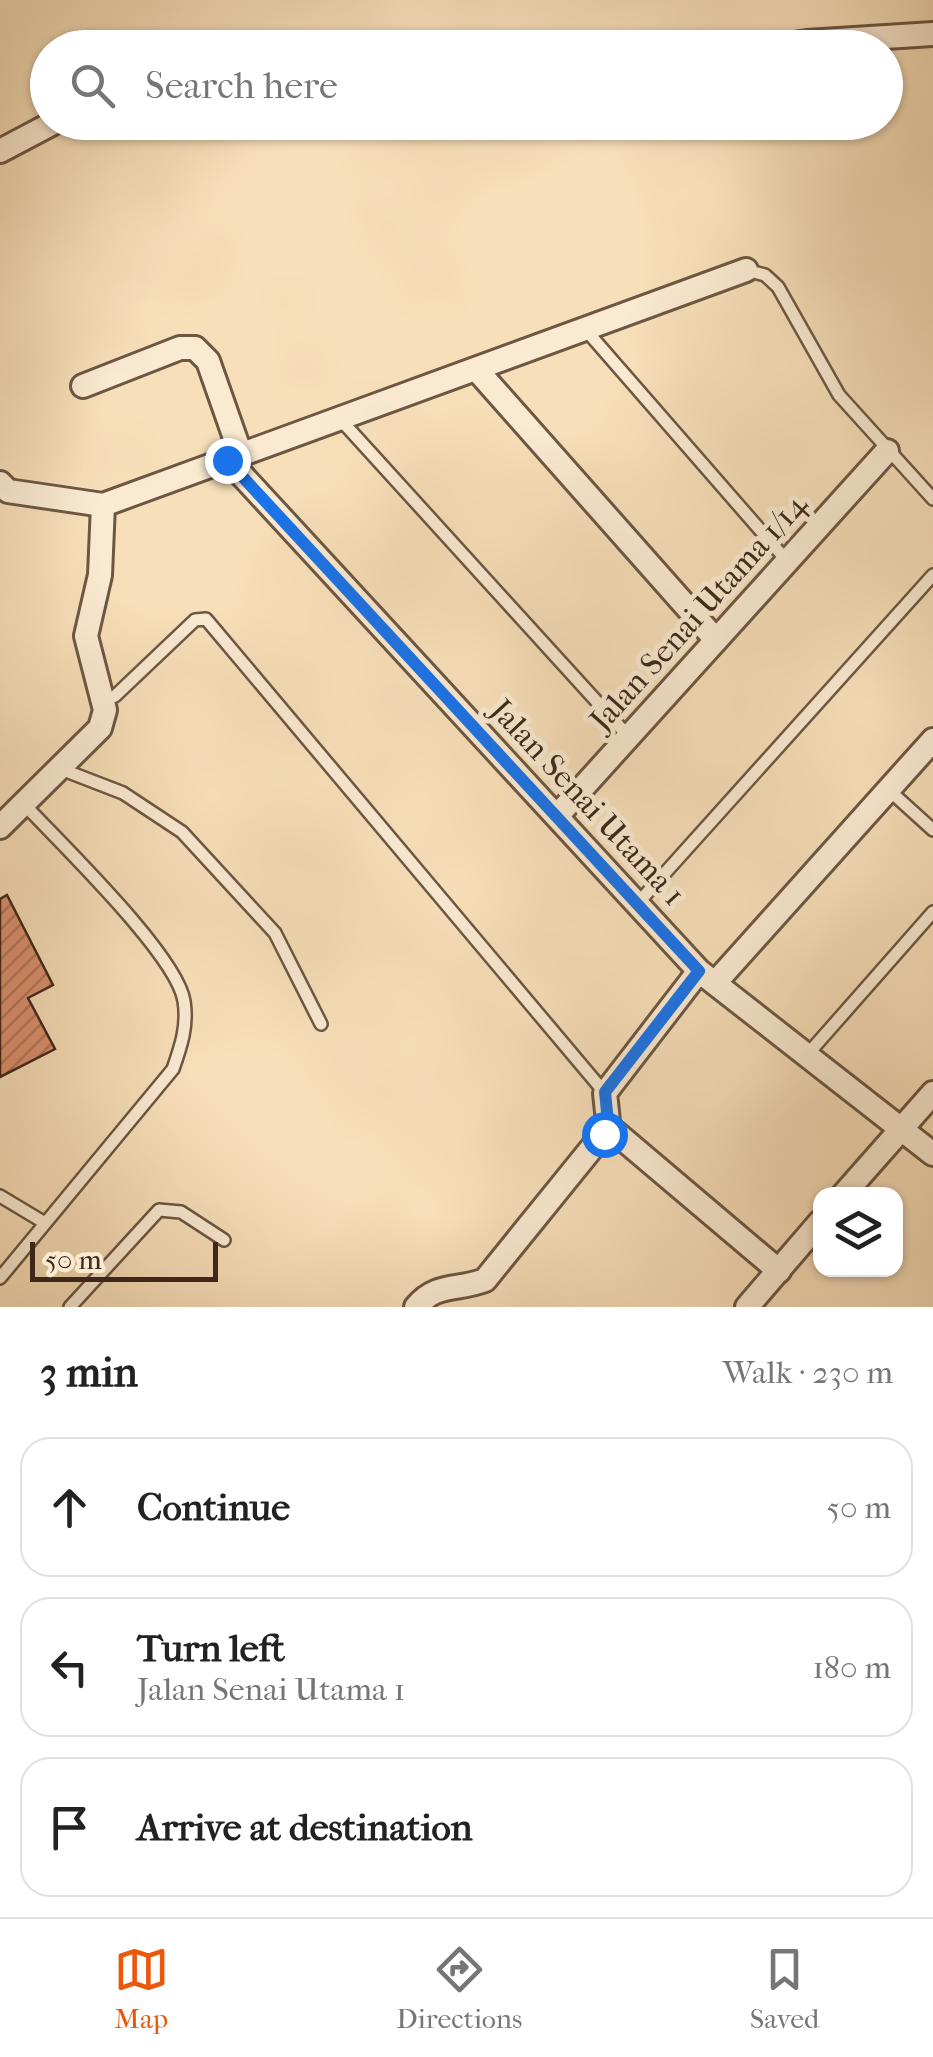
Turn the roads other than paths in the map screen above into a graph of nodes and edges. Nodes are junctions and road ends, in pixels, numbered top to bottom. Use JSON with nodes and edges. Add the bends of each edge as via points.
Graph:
{"nodes":[{"id":1,"x":933,"y":34,"type":"edge"},
{"id":2,"x":903,"y":36,"type":"edge"},
{"id":3,"x":30,"y":135,"type":"edge"},
{"id":4,"x":0,"y":150,"type":"edge"},
{"id":5,"x":746,"y":270,"type":"joint"},
{"id":6,"x":585,"y":329,"type":"junction"},
{"id":7,"x":476,"y":369,"type":"junction"},
{"id":8,"x":83,"y":386,"type":"dead end"},
{"id":9,"x":340,"y":418,"type":"junction"},
{"id":10,"x":887,"y":452,"type":"junction"},
{"id":11,"x":234,"y":457,"type":"junction"},
{"id":12,"x":0,"y":482,"type":"edge"},
{"id":13,"x":933,"y":499,"type":"edge"},
{"id":14,"x":103,"y":505,"type":"junction"},
{"id":15,"x":788,"y":562,"type":"junction"},
{"id":16,"x":933,"y":575,"type":"edge"},
{"id":17,"x":716,"y":640,"type":"junction"},
{"id":18,"x":104,"y":701,"type":"junction"},
{"id":19,"x":629,"y":737,"type":"junction"},
{"id":20,"x":933,"y":740,"type":"edge"},
{"id":21,"x":61,"y":768,"type":"junction"},
{"id":22,"x":890,"y":791,"type":"junction"},
{"id":23,"x":22,"y":803,"type":"junction"},
{"id":24,"x":557,"y":816,"type":"junction"},
{"id":25,"x":0,"y":827,"type":"edge"},
{"id":26,"x":933,"y":830,"type":"edge"},
{"id":27,"x":638,"y":903,"type":"junction"},
{"id":28,"x":933,"y":912,"type":"edge"},
{"id":29,"x":707,"y":977,"type":"junction"},
{"id":30,"x":321,"y":1024,"type":"dead end"},
{"id":31,"x":808,"y":1055,"type":"junction"},
{"id":32,"x":605,"y":1092,"type":"junction"},
{"id":33,"x":933,"y":1093,"type":"edge"},
{"id":34,"x":902,"y":1128,"type":"junction"},
{"id":35,"x":609,"y":1132,"type":"junction"},
{"id":36,"x":933,"y":1154,"type":"edge"},
{"id":37,"x":850,"y":1187,"type":"edge"},
{"id":38,"x":0,"y":1196,"type":"edge"},
{"id":39,"x":45,"y":1223,"type":"junction"},
{"id":40,"x":813,"y":1230,"type":"edge"},
{"id":41,"x":224,"y":1240,"type":"dead end"},
{"id":42,"x":778,"y":1271,"type":"junction"},
{"id":43,"x":0,"y":1278,"type":"edge"},
{"id":44,"x":70,"y":1307,"type":"edge"},
{"id":45,"x":416,"y":1307,"type":"edge"},
{"id":46,"x":747,"y":1307,"type":"edge"}],
"edges":[{"from":1,"to":2,"type":"street"},
{"from":3,"to":4,"type":"street"},
{"from":5,"to":6,"type":"street"},
{"from":5,"to":10,"type":"lane","via":[[778,287],[839,395]]},
{"from":6,"to":7,"type":"street"},
{"from":6,"to":15,"type":"lane"},
{"from":7,"to":9,"type":"street"},
{"from":7,"to":17,"type":"street"},
{"from":8,"to":11,"type":"street","via":[[194,348],[208,361]]},
{"from":9,"to":11,"type":"street"},
{"from":9,"to":19,"type":"lane"},
{"from":10,"to":13,"type":"lane"},
{"from":10,"to":15,"type":"street","name":"Jalan Senai Utama 1/14"},
{"from":11,"to":14,"type":"street"},
{"from":11,"to":24,"type":"street","name":"Jalan Senai Utama 1"},
{"from":12,"to":14,"type":"street","via":[[8,491]]},
{"from":14,"to":18,"type":"street","via":[[100,576],[86,636]]},
{"from":15,"to":17,"type":"street","name":"Jalan Senai Utama 1/14"},
{"from":16,"to":27,"type":"lane"},
{"from":17,"to":19,"type":"street","name":"Jalan Senai Utama 1/14"},
{"from":18,"to":21,"type":"street","via":[[100,728]]},
{"from":18,"to":32,"type":"lane","via":[[195,620],[206,619]]},
{"from":19,"to":24,"type":"street","name":"Jalan Senai Utama 1/14"},
{"from":20,"to":22,"type":"street"},
{"from":21,"to":23,"type":"street"},
{"from":21,"to":30,"type":"lane","via":[[122,793],[182,832],[276,933]]},
{"from":22,"to":26,"type":"lane"},
{"from":22,"to":29,"type":"street"},
{"from":23,"to":25,"type":"street"},
{"from":23,"to":39,"type":"lane","via":[[153,942],[184,997],[186,1035],[173,1069]]},
{"from":24,"to":27,"type":"street","name":"Jalan Senai Utama 1"},
{"from":27,"to":29,"type":"street","name":"Jalan Senai Utama 1"},
{"from":28,"to":31,"type":"lane"},
{"from":29,"to":31,"type":"street","name":"Jalan Senai Utama 1"},
{"from":29,"to":32,"type":"street"},
{"from":31,"to":34,"type":"street","name":"Jalan Senai Utama 1"},
{"from":32,"to":35,"type":"street"},
{"from":33,"to":34,"type":"street"},
{"from":34,"to":36,"type":"street","name":"Jalan Senai Utama 1"},
{"from":34,"to":37,"type":"street"},
{"from":35,"to":42,"type":"street"},
{"from":35,"to":45,"type":"street","via":[[485,1280],[427,1294]]},
{"from":38,"to":39,"type":"lane"},
{"from":39,"to":43,"type":"lane"},
{"from":40,"to":42,"type":"street"},
{"from":41,"to":44,"type":"lane","via":[[181,1212],[159,1210]]},
{"from":42,"to":46,"type":"street"}]}
